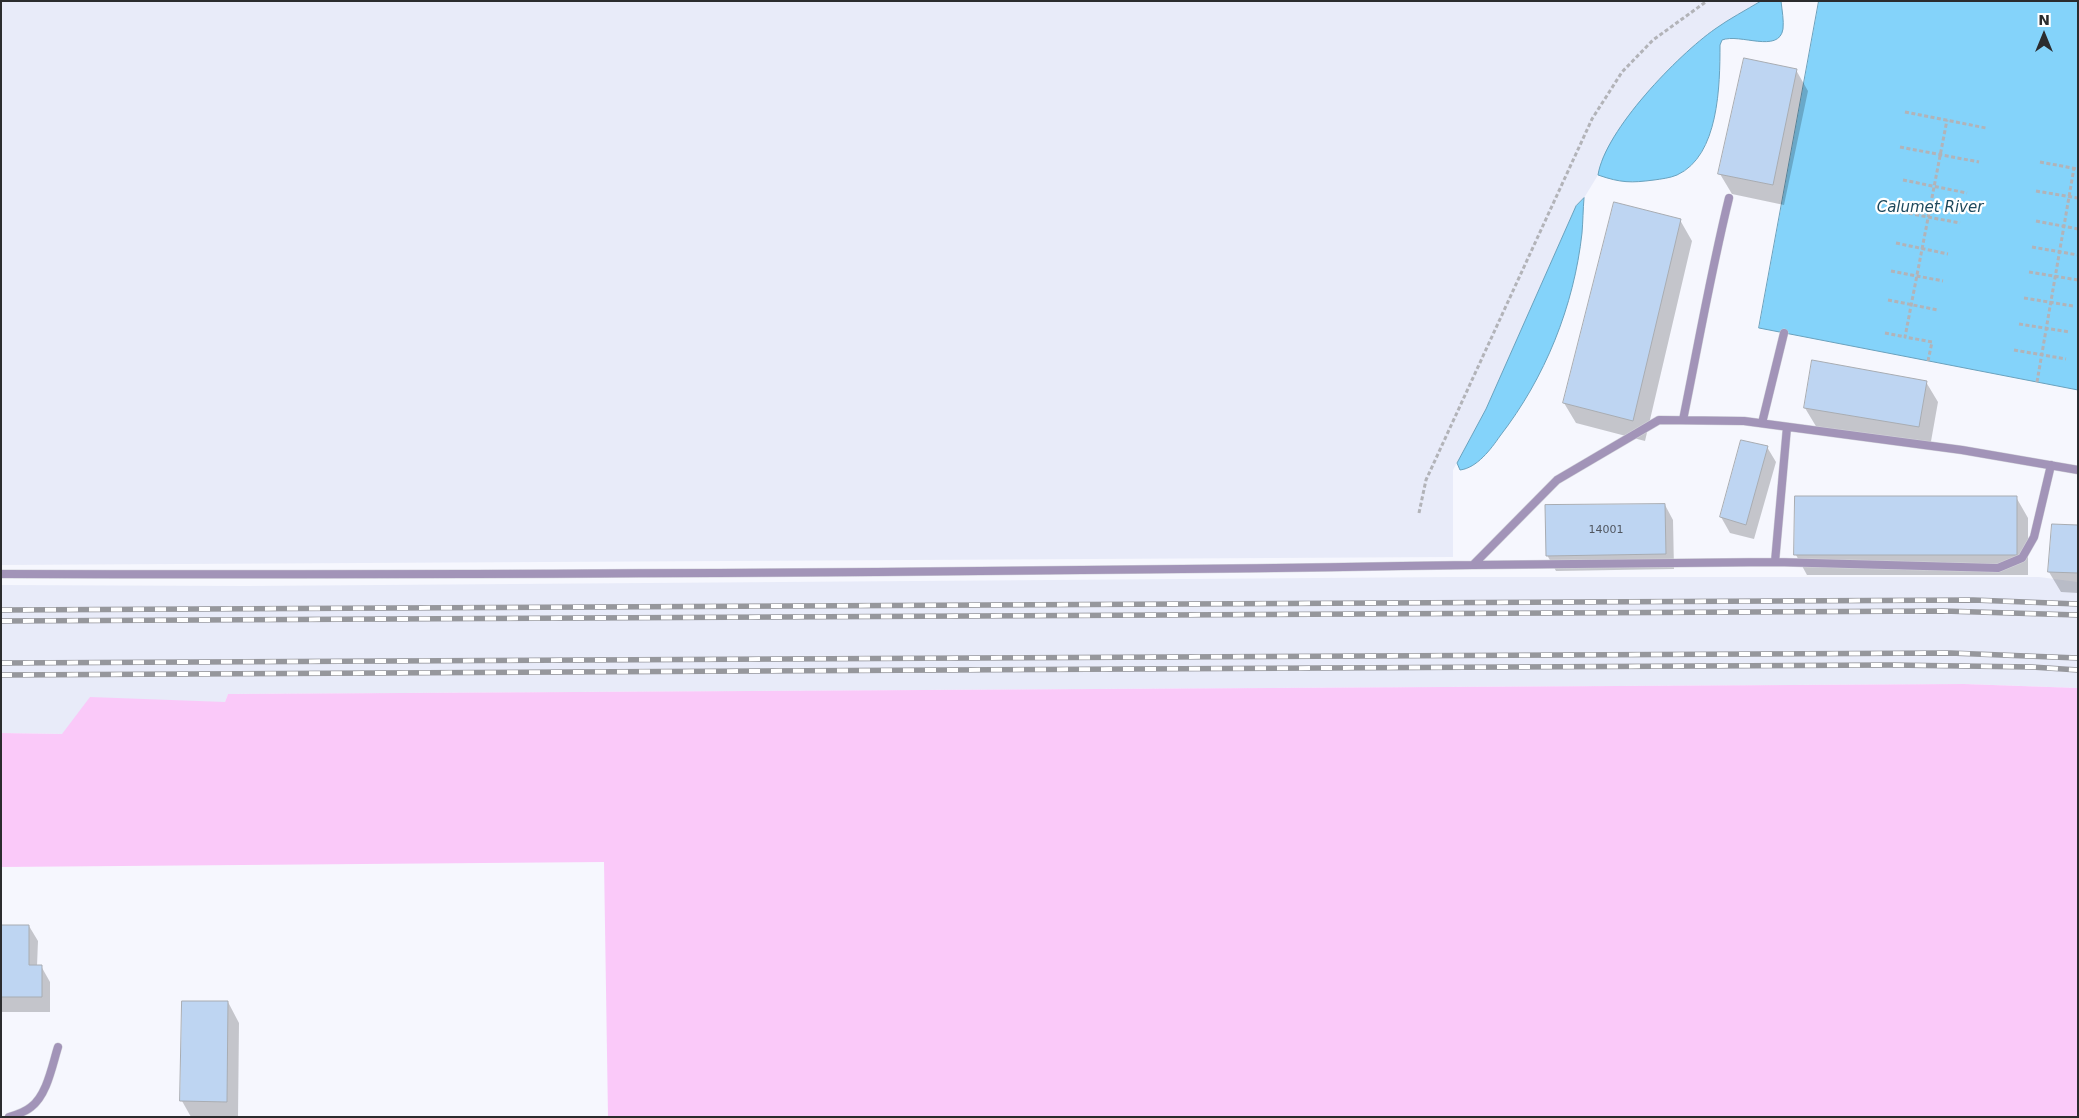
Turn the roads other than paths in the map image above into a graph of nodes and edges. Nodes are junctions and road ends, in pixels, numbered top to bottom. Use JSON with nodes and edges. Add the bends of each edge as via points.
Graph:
{"nodes":[{"id":1,"x":1729,"y":198,"type":"dead end"},
{"id":2,"x":1784,"y":333,"type":"dead end"},
{"id":3,"x":1683,"y":420,"type":"junction"},
{"id":4,"x":1762,"y":423,"type":"junction"},
{"id":5,"x":1787,"y":427,"type":"junction"},
{"id":6,"x":2051,"y":465,"type":"junction"},
{"id":7,"x":2078,"y":470,"type":"edge"},
{"id":8,"x":1775,"y":562,"type":"junction"},
{"id":9,"x":1473,"y":565,"type":"junction"},
{"id":10,"x":1,"y":574,"type":"edge"},
{"id":11,"x":58,"y":1047,"type":"dead end"},
{"id":12,"x":9,"y":1117,"type":"edge"}],
"edges":[{"from":1,"to":3,"type":"lane","via":[[1711,268]]},
{"from":2,"to":4,"type":"lane"},
{"from":3,"to":4,"type":"lane"},
{"from":3,"to":9,"type":"lane","via":[[1659,420],[1557,480]]},
{"from":4,"to":5,"type":"lane"},
{"from":5,"to":6,"type":"lane"},
{"from":5,"to":8,"type":"lane"},
{"from":6,"to":7,"type":"lane"},
{"from":6,"to":8,"type":"lane","via":[[2034,537],[2022,558],[1998,568]]},
{"from":8,"to":9,"type":"lane"},
{"from":9,"to":10,"type":"lane","via":[[600,574]]},
{"from":11,"to":12,"type":"lane","via":[[37,1101],[30,1108]]}]}
